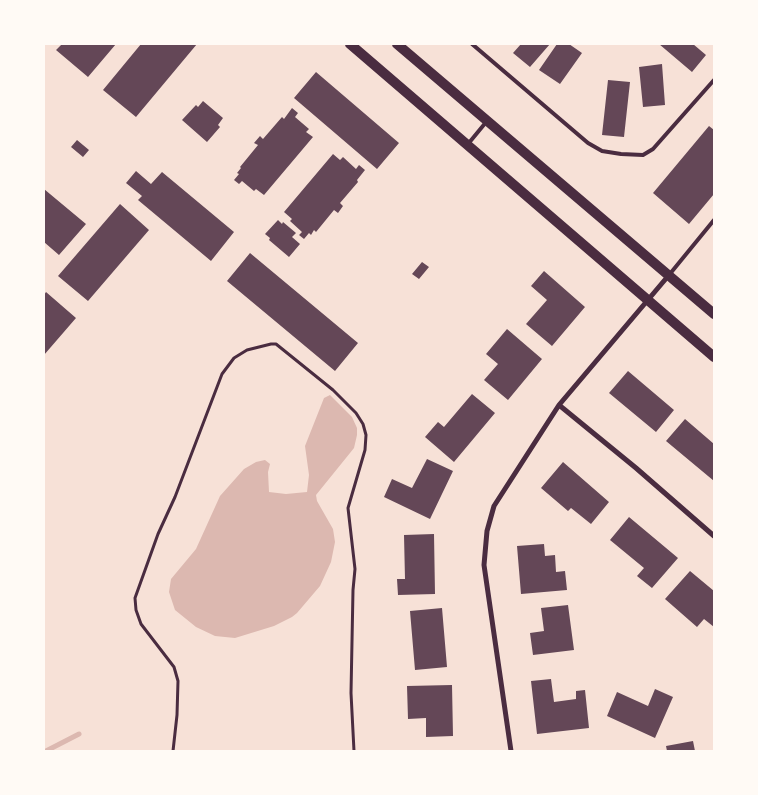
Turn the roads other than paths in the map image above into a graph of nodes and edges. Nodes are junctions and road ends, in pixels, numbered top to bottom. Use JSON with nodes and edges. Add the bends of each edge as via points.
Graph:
{"nodes":[{"id":1,"x":350,"y":44,"type":"edge"},
{"id":2,"x":397,"y":44,"type":"edge"},
{"id":3,"x":472,"y":44,"type":"edge"},
{"id":4,"x":714,"y":80,"type":"edge"},
{"id":5,"x":487,"y":121,"type":"junction"},
{"id":6,"x":468,"y":144,"type":"junction"},
{"id":7,"x":714,"y":220,"type":"edge"},
{"id":8,"x":669,"y":275,"type":"junction"},
{"id":9,"x":647,"y":300,"type":"junction"},
{"id":10,"x":714,"y":314,"type":"edge"},
{"id":11,"x":714,"y":357,"type":"edge"},
{"id":12,"x":559,"y":405,"type":"junction"},
{"id":13,"x":714,"y":536,"type":"edge"},
{"id":14,"x":511,"y":751,"type":"edge"}],
"edges":[{"from":1,"to":6,"type":"main road"},
{"from":2,"to":5,"type":"main road"},
{"from":3,"to":4,"type":"lane","via":[[588,143],[602,151],[643,155],[653,149]]},
{"from":5,"to":6,"type":"lane"},
{"from":5,"to":8,"type":"main road"},
{"from":6,"to":9,"type":"main road"},
{"from":7,"to":8,"type":"lane"},
{"from":8,"to":9,"type":"street"},
{"from":8,"to":10,"type":"main road"},
{"from":9,"to":11,"type":"main road"},
{"from":9,"to":12,"type":"street"},
{"from":12,"to":13,"type":"street"},
{"from":12,"to":14,"type":"street","via":[[494,506],[487,531],[484,565]]}]}
